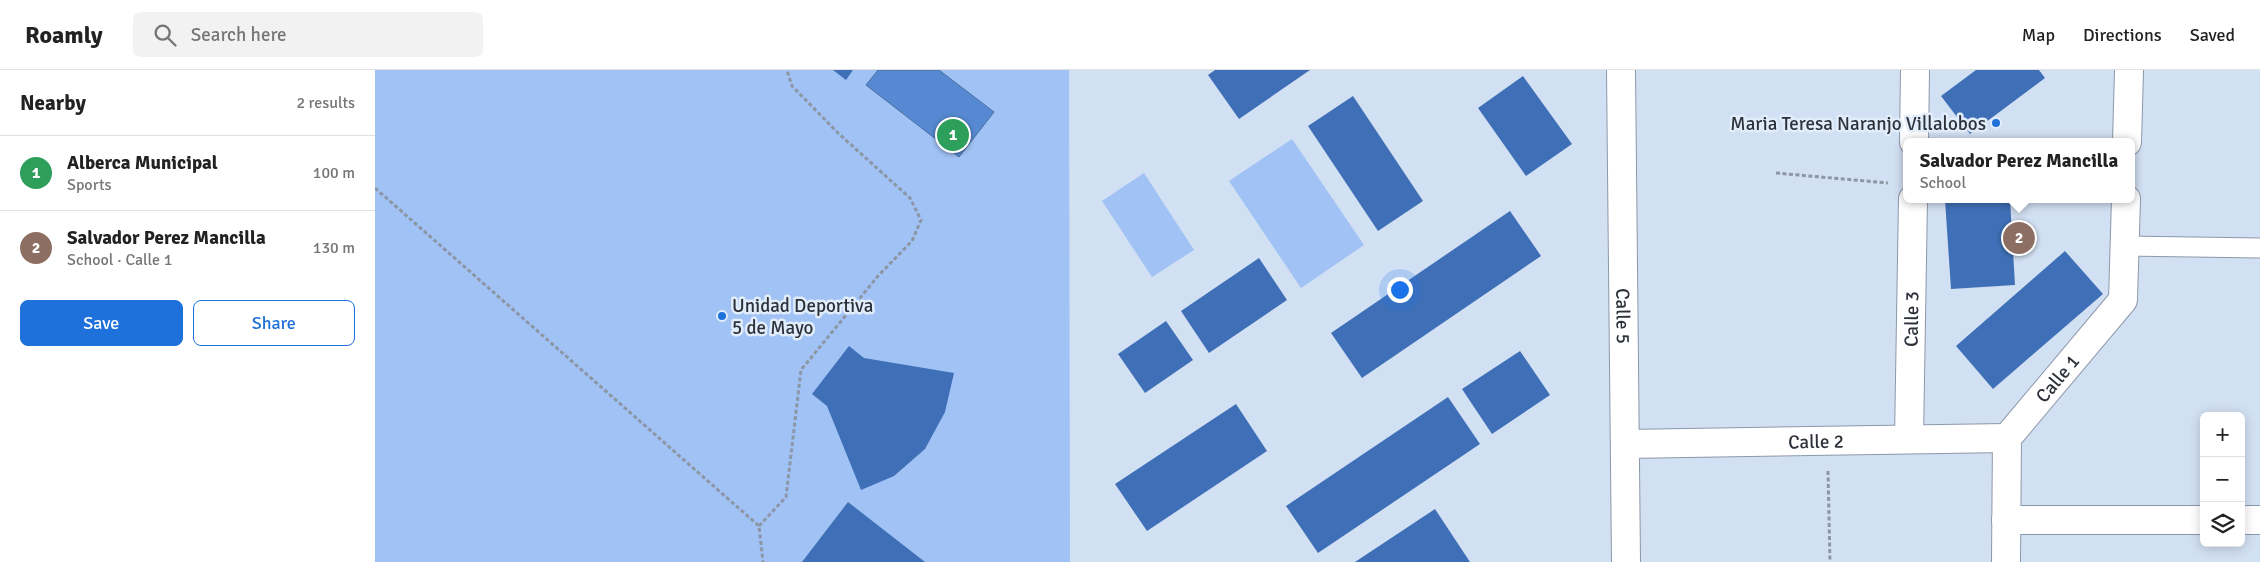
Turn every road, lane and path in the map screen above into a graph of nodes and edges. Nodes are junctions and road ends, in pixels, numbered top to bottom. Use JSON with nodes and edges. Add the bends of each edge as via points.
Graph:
{"nodes":[{"id":1,"x":787,"y":70,"type":"edge"},
{"id":2,"x":1621,"y":70,"type":"edge"},
{"id":3,"x":1915,"y":70,"type":"edge"},
{"id":4,"x":2129,"y":70,"type":"edge"},
{"id":5,"x":1914,"y":138,"type":"edge"},
{"id":6,"x":2127,"y":138,"type":"edge"},
{"id":7,"x":1776,"y":173,"type":"dead end"},
{"id":8,"x":375,"y":188,"type":"edge"},
{"id":9,"x":1903,"y":192,"type":"edge"},
{"id":10,"x":1905,"y":203,"type":"edge"},
{"id":11,"x":2126,"y":203,"type":"edge"},
{"id":12,"x":2125,"y":246,"type":"junction"},
{"id":13,"x":2260,"y":248,"type":"edge"},
{"id":14,"x":2007,"y":438,"type":"junction"},
{"id":15,"x":1909,"y":439,"type":"junction"},
{"id":16,"x":1827,"y":440,"type":"junction"},
{"id":17,"x":1625,"y":444,"type":"junction"},
{"id":18,"x":2006,"y":520,"type":"junction"},
{"id":19,"x":2200,"y":520,"type":"edge"},
{"id":20,"x":2245,"y":520,"type":"edge"},
{"id":21,"x":2260,"y":520,"type":"edge"},
{"id":22,"x":759,"y":526,"type":"junction"},
{"id":23,"x":763,"y":562,"type":"edge"},
{"id":24,"x":1627,"y":562,"type":"edge"},
{"id":25,"x":1831,"y":562,"type":"edge"},
{"id":26,"x":2006,"y":562,"type":"edge"}],
"edges":[{"from":1,"to":22,"type":"path","via":[[792,86],[910,198],[921,220],[912,242],[878,276],[801,370],[787,496]]},
{"from":2,"to":17,"type":"street","name":"Calle 5"},
{"from":3,"to":5,"type":"street"},
{"from":4,"to":6,"type":"street"},
{"from":7,"to":9,"type":"path"},
{"from":8,"to":22,"type":"path"},
{"from":10,"to":15,"type":"street","name":"Calle 3"},
{"from":11,"to":12,"type":"street","name":"Calle 1"},
{"from":12,"to":13,"type":"lane"},
{"from":12,"to":14,"type":"street","name":"Calle 1","via":[[2123,300]]},
{"from":14,"to":15,"type":"street","name":"Calle 2"},
{"from":14,"to":18,"type":"street"},
{"from":15,"to":16,"type":"street","name":"Calle 2"},
{"from":16,"to":17,"type":"street","name":"Calle 2"},
{"from":16,"to":25,"type":"path"},
{"from":17,"to":24,"type":"street","name":"Calle 5"},
{"from":18,"to":19,"type":"street"},
{"from":18,"to":26,"type":"street"},
{"from":20,"to":21,"type":"street"},
{"from":22,"to":23,"type":"path"}]}
